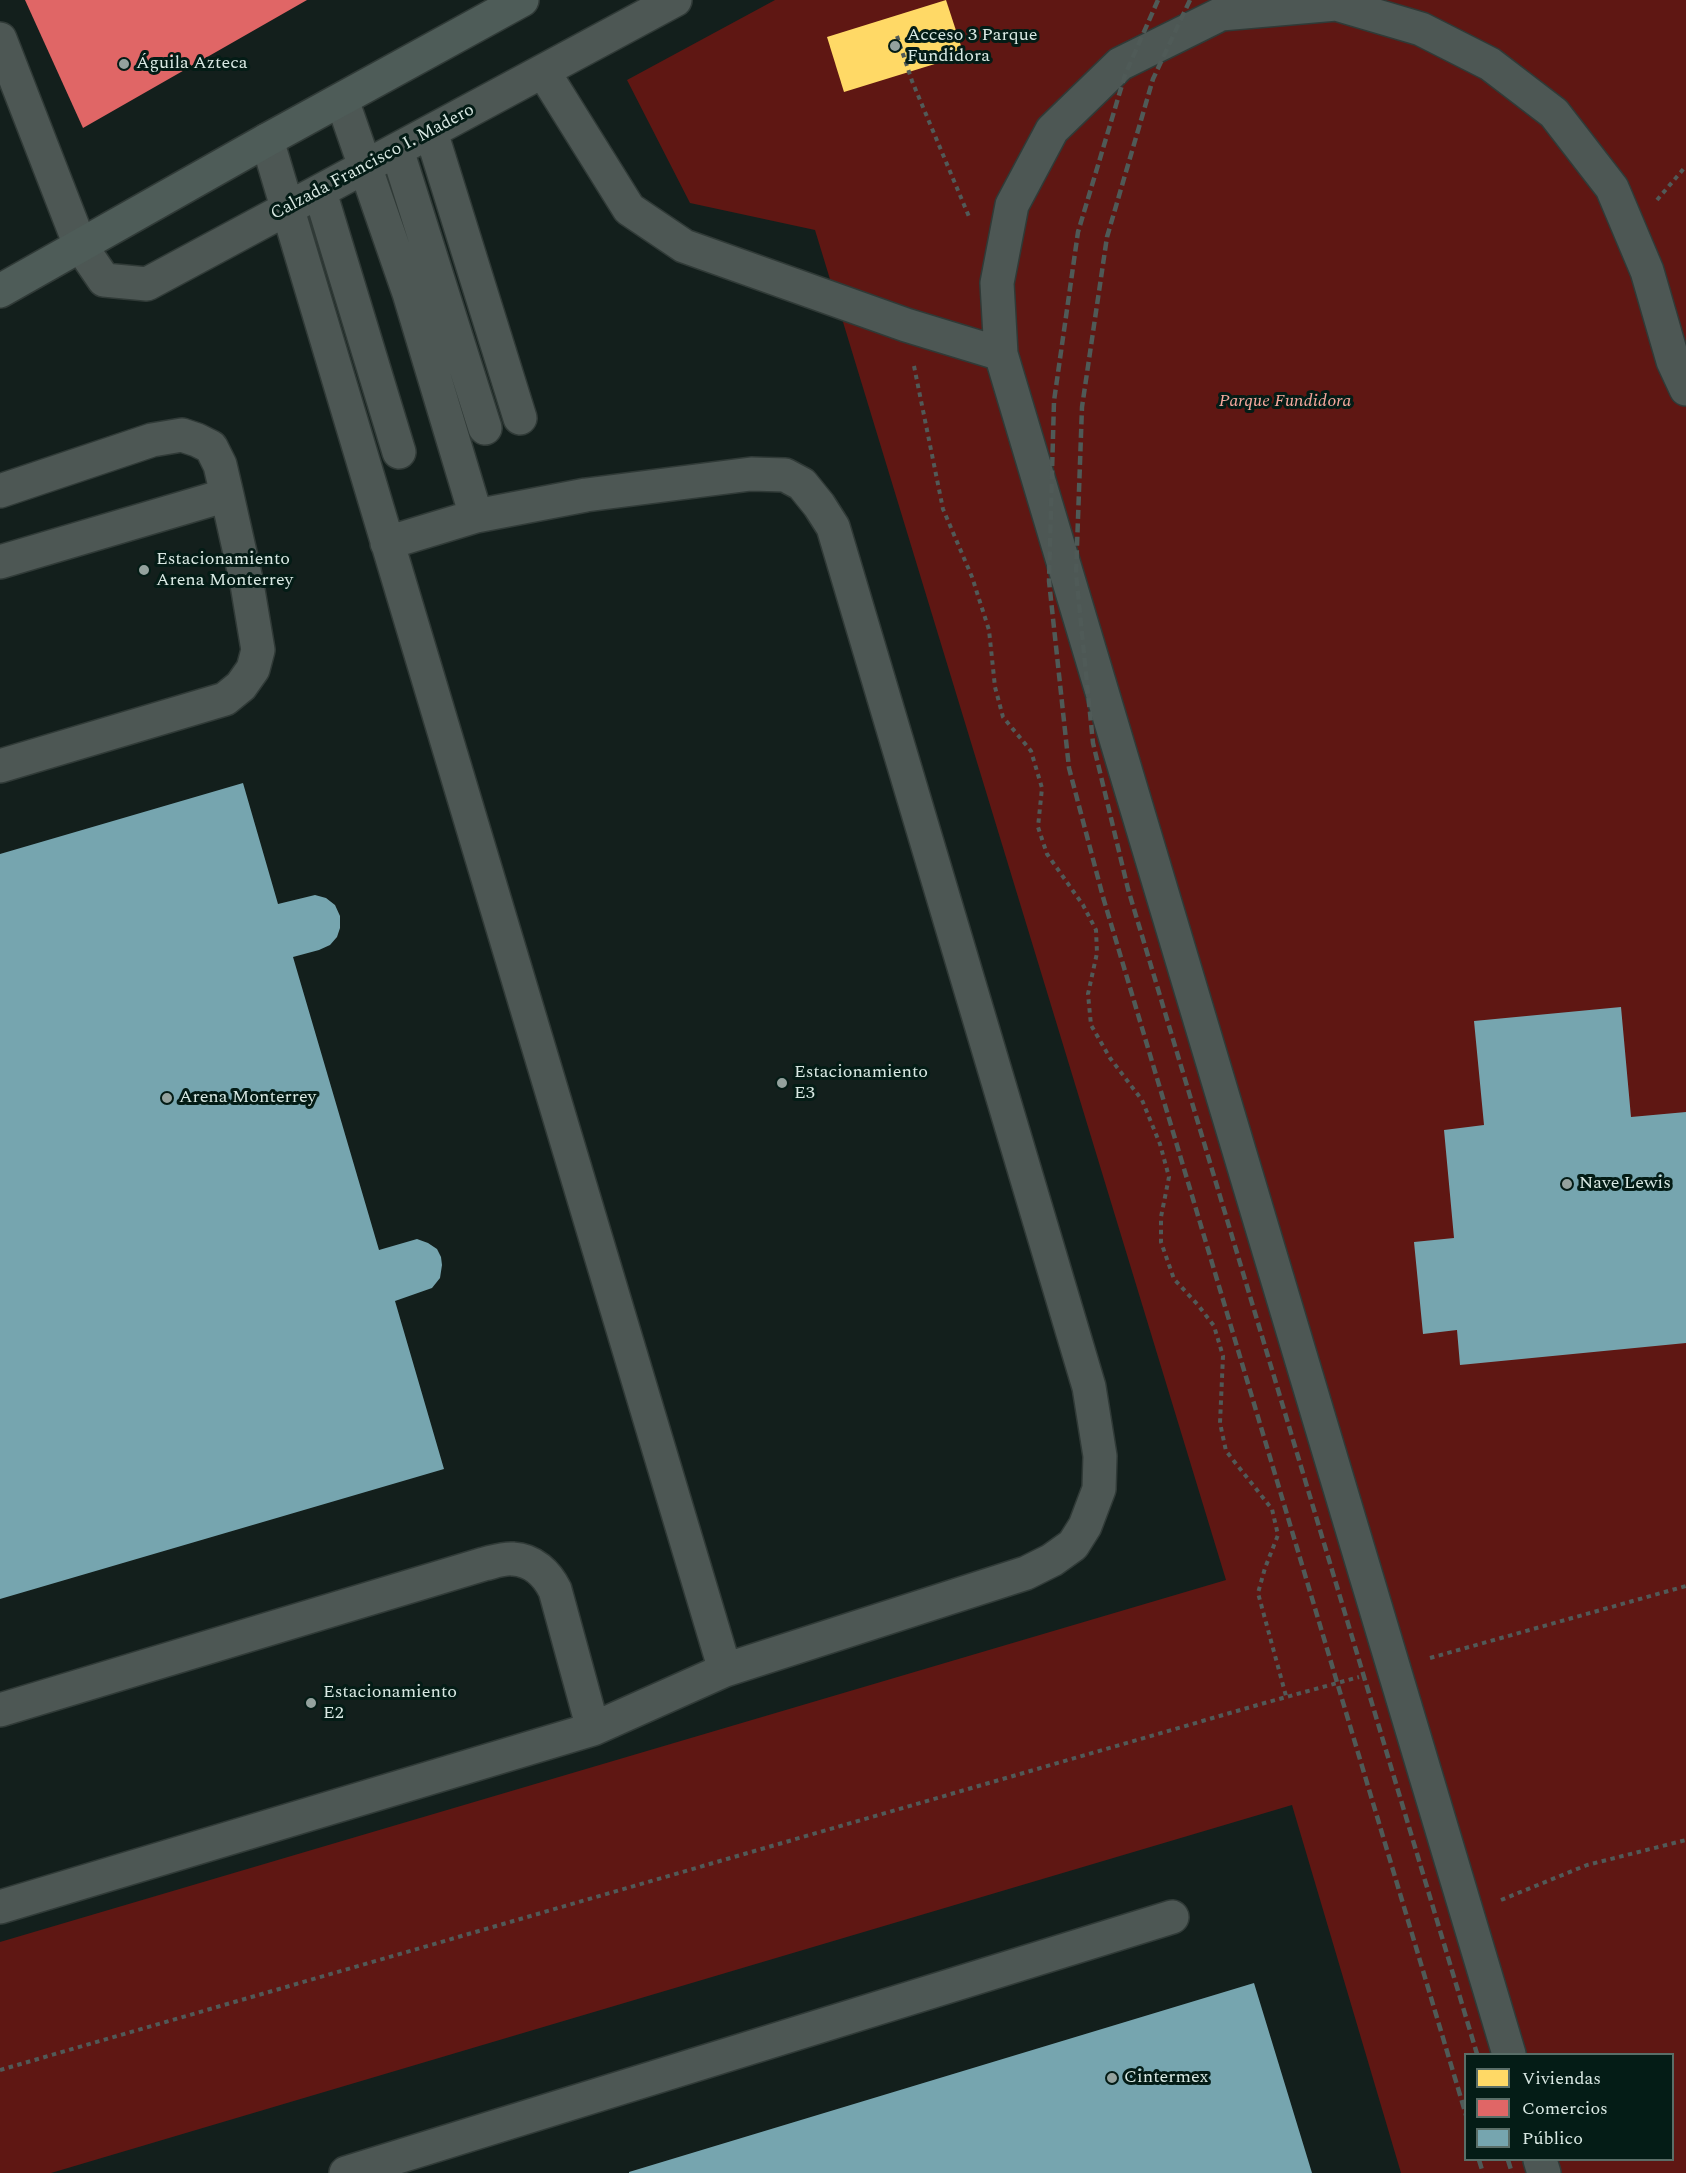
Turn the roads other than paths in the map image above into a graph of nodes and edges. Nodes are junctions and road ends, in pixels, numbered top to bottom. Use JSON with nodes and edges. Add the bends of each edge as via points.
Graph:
{"nodes":[{"id":1,"x":522,"y":0,"type":"edge"},
{"id":2,"x":675,"y":0,"type":"edge"},
{"id":3,"x":0,"y":39,"type":"edge"},
{"id":4,"x":543,"y":71,"type":"junction"},
{"id":5,"x":342,"y":100,"type":"junction"},
{"id":6,"x":431,"y":132,"type":"junction"},
{"id":7,"x":267,"y":140,"type":"junction"},
{"id":8,"x":397,"y":150,"type":"junction"},
{"id":9,"x":366,"y":166,"type":"junction"},
{"id":10,"x":320,"y":192,"type":"junction"},
{"id":11,"x":288,"y":209,"type":"junction"},
{"id":12,"x":80,"y":245,"type":"junction"},
{"id":13,"x":0,"y":291,"type":"edge"},
{"id":14,"x":1001,"y":354,"type":"junction"},
{"id":15,"x":1686,"y":389,"type":"edge"},
{"id":16,"x":520,"y":418,"type":"dead end"},
{"id":17,"x":485,"y":428,"type":"dead end"},
{"id":18,"x":399,"y":452,"type":"dead end"},
{"id":19,"x":0,"y":491,"type":"edge"},
{"id":20,"x":227,"y":495,"type":"junction"},
{"id":21,"x":476,"y":516,"type":"junction"},
{"id":22,"x":387,"y":543,"type":"junction"},
{"id":23,"x":0,"y":562,"type":"edge"},
{"id":24,"x":0,"y":766,"type":"edge"},
{"id":25,"x":725,"y":1670,"type":"junction"},
{"id":26,"x":763,"y":1679,"type":"dead end"},
{"id":27,"x":0,"y":1710,"type":"edge"},
{"id":28,"x":593,"y":1729,"type":"junction"},
{"id":29,"x":0,"y":1907,"type":"edge"},
{"id":30,"x":1172,"y":1917,"type":"dead end"},
{"id":31,"x":1508,"y":2053,"type":"edge"},
{"id":32,"x":346,"y":2173,"type":"edge"}],
"edges":[{"from":1,"to":5,"type":"main road"},
{"from":2,"to":4,"type":"street","name":"Calzada Francisco I. Madero"},
{"from":3,"to":12,"type":"street"},
{"from":4,"to":6,"type":"street","name":"Calzada Francisco I. Madero"},
{"from":4,"to":14,"type":"street","via":[[628,209],[684,246],[906,325]]},
{"from":5,"to":7,"type":"main road"},
{"from":5,"to":9,"type":"street"},
{"from":6,"to":8,"type":"street","name":"Calzada Francisco I. Madero"},
{"from":6,"to":16,"type":"street"},
{"from":7,"to":11,"type":"street"},
{"from":7,"to":12,"type":"main road"},
{"from":8,"to":9,"type":"street","name":"Calzada Francisco I. Madero"},
{"from":8,"to":17,"type":"street"},
{"from":9,"to":10,"type":"street","name":"Calzada Francisco I. Madero"},
{"from":9,"to":21,"type":"street"},
{"from":10,"to":11,"type":"street","name":"Calzada Francisco I. Madero"},
{"from":10,"to":18,"type":"street"},
{"from":11,"to":12,"type":"street","name":"Calzada Francisco I. Madero","via":[[147,284],[104,280]]},
{"from":11,"to":22,"type":"street"},
{"from":12,"to":13,"type":"main road"},
{"from":14,"to":15,"type":"street","via":[[997,283],[1012,205],[1052,130],[1120,64],[1221,14],[1335,4],[1421,29],[1490,64],[1554,114],[1612,188],[1647,271],[1673,361]]},
{"from":14,"to":31,"type":"street"},
{"from":19,"to":20,"type":"street","via":[[152,440],[182,435],[211,447]]},
{"from":20,"to":23,"type":"street"},
{"from":20,"to":24,"type":"street","via":[[258,650],[253,669],[241,686],[225,699]]},
{"from":21,"to":22,"type":"street"},
{"from":21,"to":25,"type":"street","via":[[586,495],[751,474],[785,475],[802,484],[819,505],[833,527],[1089,1387],[1100,1456],[1099,1489],[1073,1545],[1026,1573]]},
{"from":22,"to":25,"type":"street"},
{"from":25,"to":28,"type":"street"},
{"from":26,"to":28,"type":"street"},
{"from":27,"to":28,"type":"street","via":[[513,1558],[547,1574],[555,1590]]},
{"from":28,"to":29,"type":"street"},
{"from":30,"to":32,"type":"street"}]}
